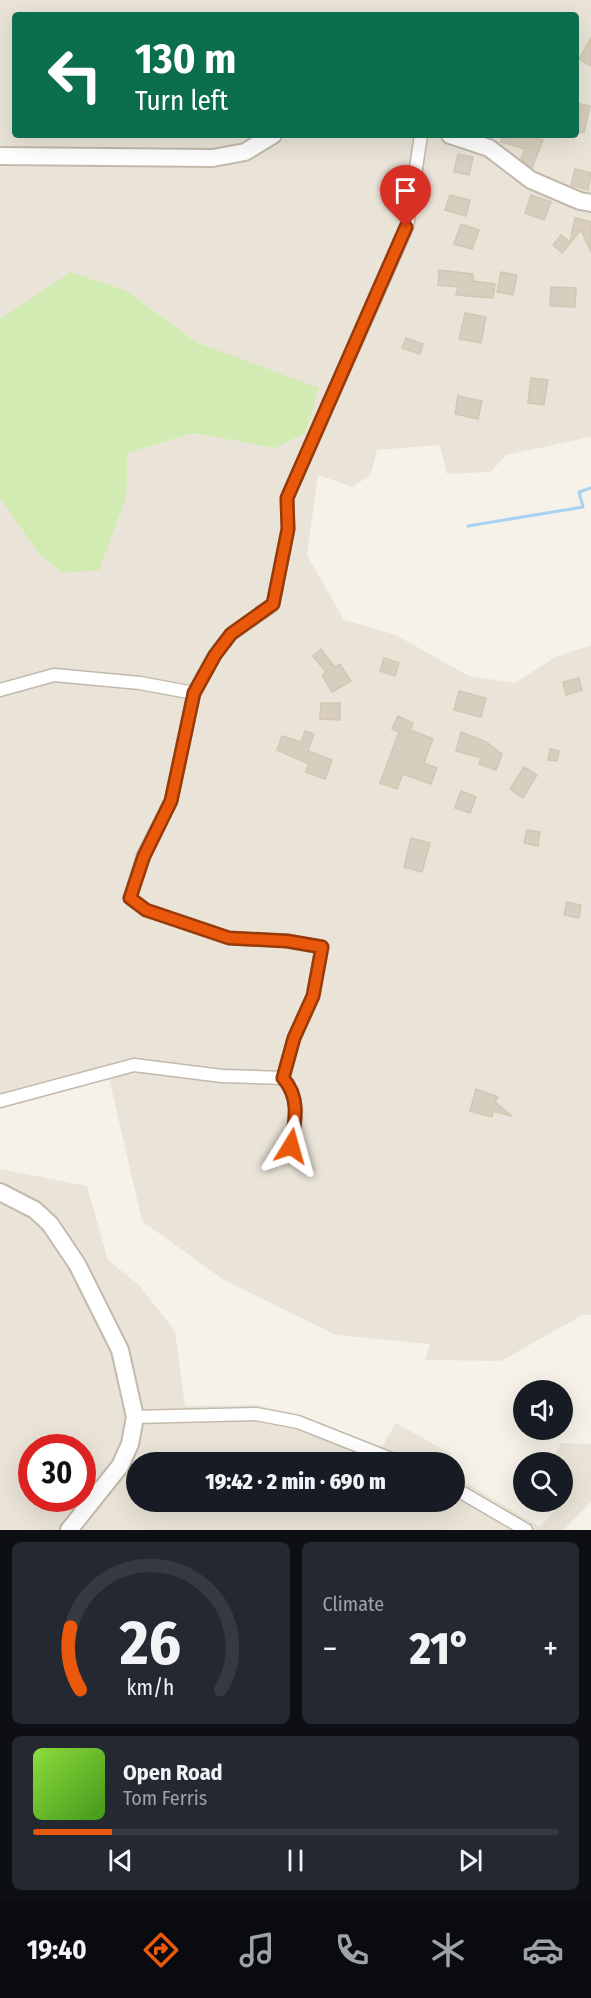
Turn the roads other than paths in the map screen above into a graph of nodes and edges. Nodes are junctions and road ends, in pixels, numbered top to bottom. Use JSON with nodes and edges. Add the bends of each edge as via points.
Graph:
{"nodes":[{"id":1,"x":268,"y":138,"type":"edge"},
{"id":2,"x":421,"y":138,"type":"edge"},
{"id":3,"x":459,"y":138,"type":"edge"},
{"id":4,"x":0,"y":156,"type":"edge"},
{"id":5,"x":591,"y":203,"type":"edge"},
{"id":6,"x":0,"y":690,"type":"edge"},
{"id":7,"x":194,"y":693,"type":"junction"},
{"id":8,"x":283,"y":1078,"type":"junction"},
{"id":9,"x":0,"y":1101,"type":"edge"},
{"id":10,"x":291,"y":1146,"type":"dead end"},
{"id":11,"x":0,"y":1192,"type":"edge"},
{"id":12,"x":135,"y":1417,"type":"junction"},
{"id":13,"x":374,"y":1452,"type":"edge"},
{"id":14,"x":465,"y":1494,"type":"edge"},
{"id":15,"x":69,"y":1530,"type":"edge"},
{"id":16,"x":526,"y":1530,"type":"edge"}],
"edges":[{"from":1,"to":4,"type":"street","via":[[245,152],[213,158]]},
{"from":2,"to":7,"type":"street","via":[[406,227],[287,498],[288,529],[273,604],[231,634]]},
{"from":3,"to":5,"type":"street","via":[[489,148],[531,180]]},
{"from":6,"to":7,"type":"street","via":[[54,675],[140,683]]},
{"from":7,"to":8,"type":"street","via":[[171,801],[144,856],[130,898],[146,910],[229,938],[322,947],[313,996],[294,1038]]},
{"from":8,"to":9,"type":"street","via":[[222,1076],[134,1065]]},
{"from":8,"to":10,"type":"street","via":[[292,1087],[296,1110]]},
{"from":11,"to":12,"type":"street","via":[[35,1210],[50,1224],[77,1264],[120,1350]]},
{"from":12,"to":13,"type":"street","via":[[256,1414],[298,1422]]},
{"from":12,"to":15,"type":"street","via":[[130,1444],[120,1466]]},
{"from":14,"to":16,"type":"street"}]}
